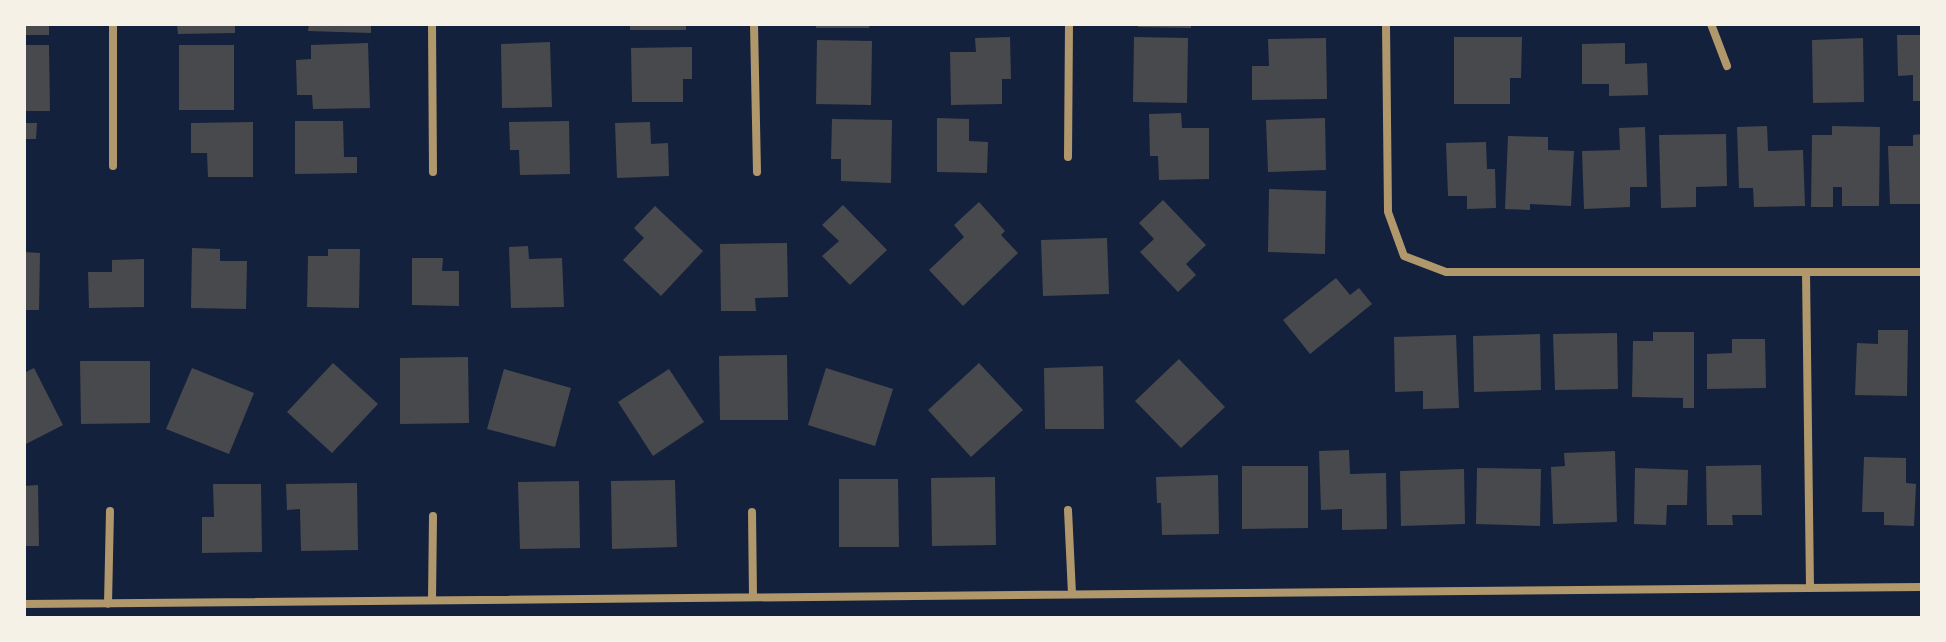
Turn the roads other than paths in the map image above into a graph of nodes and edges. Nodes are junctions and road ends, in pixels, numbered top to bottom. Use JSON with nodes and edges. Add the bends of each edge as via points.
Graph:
{"nodes":[{"id":1,"x":113,"y":24,"type":"edge"},
{"id":2,"x":432,"y":24,"type":"edge"},
{"id":3,"x":754,"y":24,"type":"edge"},
{"id":4,"x":1069,"y":24,"type":"edge"},
{"id":5,"x":1386,"y":24,"type":"edge"},
{"id":6,"x":1711,"y":24,"type":"edge"},
{"id":7,"x":1727,"y":66,"type":"dead end"},
{"id":8,"x":1068,"y":157,"type":"dead end"},
{"id":9,"x":113,"y":166,"type":"dead end"},
{"id":10,"x":433,"y":172,"type":"dead end"},
{"id":11,"x":757,"y":172,"type":"dead end"},
{"id":12,"x":1806,"y":272,"type":"junction"},
{"id":13,"x":1922,"y":272,"type":"edge"},
{"id":14,"x":1068,"y":510,"type":"dead end"},
{"id":15,"x":110,"y":511,"type":"dead end"},
{"id":16,"x":752,"y":512,"type":"dead end"},
{"id":17,"x":433,"y":516,"type":"dead end"},
{"id":18,"x":1922,"y":587,"type":"edge"},
{"id":19,"x":1810,"y":588,"type":"junction"},
{"id":20,"x":1072,"y":594,"type":"junction"},
{"id":21,"x":753,"y":597,"type":"junction"},
{"id":22,"x":432,"y":600,"type":"junction"},
{"id":23,"x":24,"y":604,"type":"edge"},
{"id":24,"x":108,"y":604,"type":"junction"}],
"edges":[{"from":1,"to":9,"type":"street"},
{"from":2,"to":10,"type":"street"},
{"from":3,"to":11,"type":"street"},
{"from":4,"to":8,"type":"street"},
{"from":5,"to":12,"type":"street","via":[[1388,212],[1404,256],[1446,272]]},
{"from":6,"to":7,"type":"street"},
{"from":12,"to":13,"type":"street"},
{"from":12,"to":19,"type":"street"},
{"from":14,"to":20,"type":"street"},
{"from":15,"to":24,"type":"street"},
{"from":16,"to":21,"type":"street"},
{"from":17,"to":22,"type":"street"},
{"from":18,"to":19,"type":"street"},
{"from":19,"to":20,"type":"street"},
{"from":20,"to":21,"type":"street"},
{"from":21,"to":22,"type":"street"},
{"from":22,"to":24,"type":"street"},
{"from":23,"to":24,"type":"street"}]}
